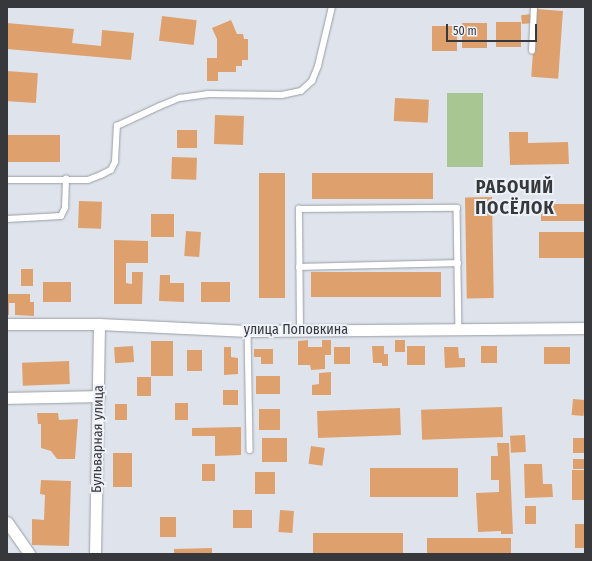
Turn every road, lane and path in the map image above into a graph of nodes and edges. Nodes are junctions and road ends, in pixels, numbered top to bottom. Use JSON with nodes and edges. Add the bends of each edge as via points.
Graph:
{"nodes":[{"id":1,"x":332,"y":7,"type":"edge"},
{"id":2,"x":534,"y":7,"type":"edge"},
{"id":3,"x":532,"y":51,"type":"dead end"},
{"id":4,"x":66,"y":179,"type":"junction"},
{"id":5,"x":7,"y":180,"type":"edge"},
{"id":6,"x":7,"y":219,"type":"edge"},
{"id":7,"x":458,"y":263,"type":"junction"},
{"id":8,"x":299,"y":267,"type":"junction"},
{"id":9,"x":7,"y":324,"type":"edge"},
{"id":10,"x":99,"y":324,"type":"junction"},
{"id":11,"x":585,"y":328,"type":"edge"},
{"id":12,"x":459,"y":329,"type":"junction"},
{"id":13,"x":248,"y":331,"type":"junction"},
{"id":14,"x":300,"y":331,"type":"junction"},
{"id":15,"x":99,"y":396,"type":"junction"},
{"id":16,"x":7,"y":398,"type":"edge"},
{"id":17,"x":250,"y":450,"type":"dead end"},
{"id":18,"x":7,"y":522,"type":"edge"},
{"id":19,"x":29,"y":554,"type":"edge"},
{"id":20,"x":95,"y":554,"type":"edge"}],
"edges":[{"from":1,"to":4,"type":"lane","via":[[318,66],[307,87],[293,94],[282,95],[207,94],[180,98],[117,126],[115,162],[112,170],[88,180]]},
{"from":2,"to":3,"type":"lane"},
{"from":4,"to":5,"type":"lane"},
{"from":4,"to":6,"type":"lane","via":[[65,208],[61,216]]},
{"from":7,"to":8,"type":"lane"},
{"from":7,"to":8,"type":"lane","via":[[457,208],[299,209]]},
{"from":7,"to":12,"type":"lane"},
{"from":8,"to":14,"type":"lane"},
{"from":9,"to":10,"type":"street","name":"улица Поповкина"},
{"from":10,"to":13,"type":"street","name":"улица Поповкина"},
{"from":10,"to":15,"type":"street","name":"Бульварная улица"},
{"from":11,"to":12,"type":"street","name":"улица Поповкина"},
{"from":12,"to":14,"type":"street","name":"улица Поповкина"},
{"from":13,"to":14,"type":"street","name":"улица Поповкина"},
{"from":13,"to":17,"type":"lane"},
{"from":15,"to":16,"type":"street"},
{"from":15,"to":20,"type":"street","name":"Бульварная улица"},
{"from":18,"to":19,"type":"street"}]}
